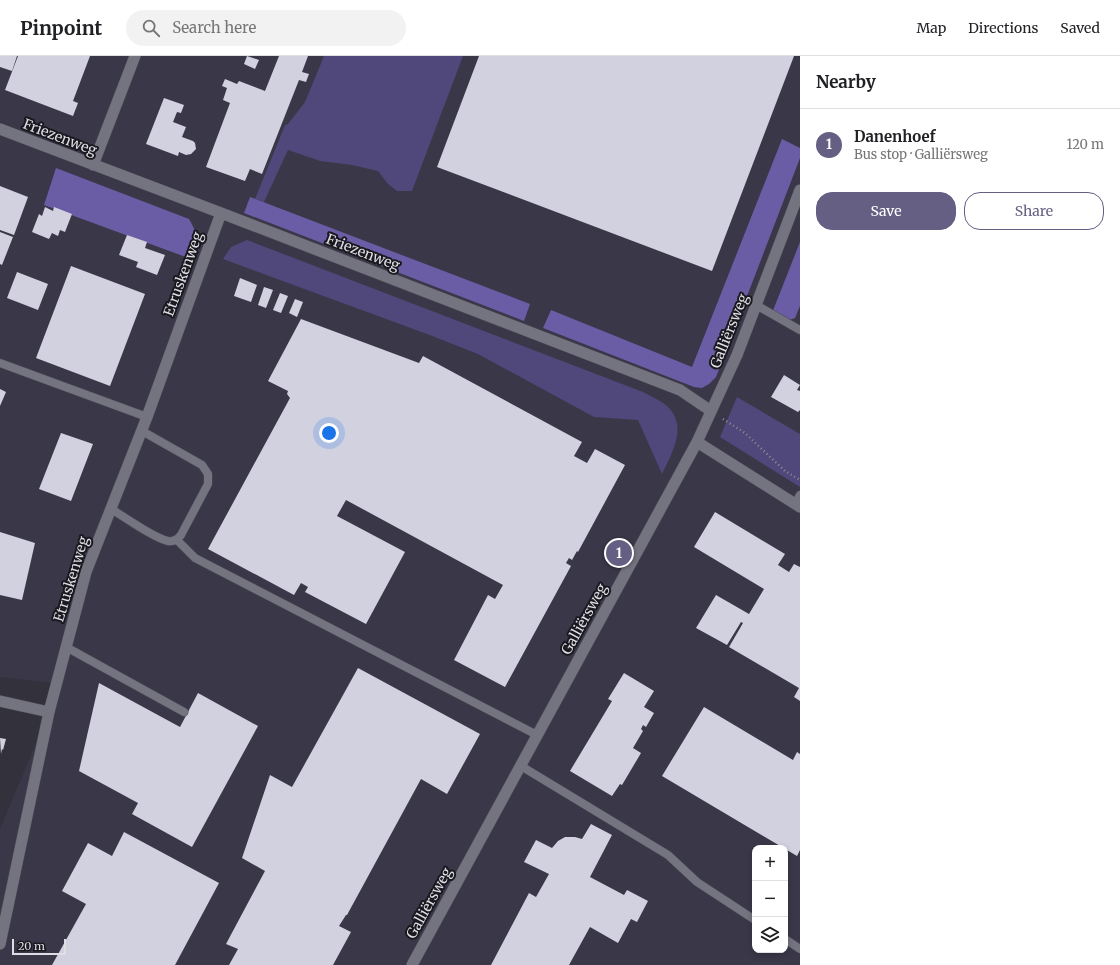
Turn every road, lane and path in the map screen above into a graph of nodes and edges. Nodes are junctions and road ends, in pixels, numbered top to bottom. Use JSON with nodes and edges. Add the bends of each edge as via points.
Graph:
{"nodes":[{"id":1,"x":135,"y":56,"type":"edge"},
{"id":2,"x":0,"y":129,"type":"edge"},
{"id":3,"x":93,"y":166,"type":"junction"},
{"id":4,"x":800,"y":190,"type":"edge"},
{"id":5,"x":797,"y":205,"type":"edge"},
{"id":6,"x":221,"y":213,"type":"junction"},
{"id":7,"x":756,"y":306,"type":"junction"},
{"id":8,"x":800,"y":330,"type":"edge"},
{"id":9,"x":0,"y":364,"type":"edge"},
{"id":10,"x":711,"y":411,"type":"junction"},
{"id":11,"x":147,"y":417,"type":"junction"},
{"id":12,"x":142,"y":431,"type":"junction"},
{"id":13,"x":697,"y":442,"type":"junction"},
{"id":14,"x":800,"y":480,"type":"edge"},
{"id":15,"x":798,"y":502,"type":"edge"},
{"id":16,"x":111,"y":509,"type":"junction"},
{"id":17,"x":177,"y":540,"type":"junction"},
{"id":18,"x":66,"y":647,"type":"junction"},
{"id":19,"x":0,"y":701,"type":"edge"},
{"id":20,"x":49,"y":712,"type":"junction"},
{"id":21,"x":184,"y":712,"type":"dead end"},
{"id":22,"x":537,"y":735,"type":"junction"},
{"id":23,"x":521,"y":766,"type":"junction"},
{"id":24,"x":752,"y":918,"type":"edge"},
{"id":25,"x":788,"y":942,"type":"edge"},
{"id":26,"x":0,"y":944,"type":"edge"},
{"id":27,"x":800,"y":949,"type":"edge"},
{"id":28,"x":412,"y":965,"type":"edge"}],
"edges":[{"from":1,"to":3,"type":"street"},
{"from":2,"to":3,"type":"street","name":"Friezenweg"},
{"from":3,"to":6,"type":"street","name":"Friezenweg"},
{"from":4,"to":5,"type":"street","name":"Galliërsweg"},
{"from":5,"to":7,"type":"street","name":"Galliërsweg"},
{"from":6,"to":10,"type":"street","name":"Friezenweg","via":[[680,390]]},
{"from":6,"to":11,"type":"street","name":"Etruskenweg"},
{"from":7,"to":8,"type":"lane"},
{"from":7,"to":10,"type":"street","name":"Galliërsweg"},
{"from":9,"to":11,"type":"lane"},
{"from":10,"to":13,"type":"street","name":"Galliërsweg"},
{"from":10,"to":14,"type":"path","via":[[745,433],[785,471]]},
{"from":11,"to":12,"type":"street","name":"Etruskenweg"},
{"from":12,"to":16,"type":"street","name":"Etruskenweg"},
{"from":12,"to":17,"type":"lane","via":[[202,465],[208,474],[208,484]]},
{"from":13,"to":15,"type":"street"},
{"from":13,"to":22,"type":"street","name":"Galliërsweg"},
{"from":16,"to":17,"type":"lane","via":[[156,536],[169,541]]},
{"from":16,"to":18,"type":"street","name":"Etruskenweg","via":[[86,572]]},
{"from":17,"to":22,"type":"lane","via":[[195,558]]},
{"from":18,"to":20,"type":"street","name":"Etruskenweg"},
{"from":18,"to":21,"type":"lane"},
{"from":19,"to":20,"type":"street"},
{"from":20,"to":26,"type":"street","name":"Etruskenweg"},
{"from":22,"to":23,"type":"street","name":"Galliërsweg"},
{"from":23,"to":24,"type":"lane","via":[[668,855],[697,882]]},
{"from":23,"to":28,"type":"street","name":"Galliërsweg"},
{"from":25,"to":27,"type":"lane"}]}
